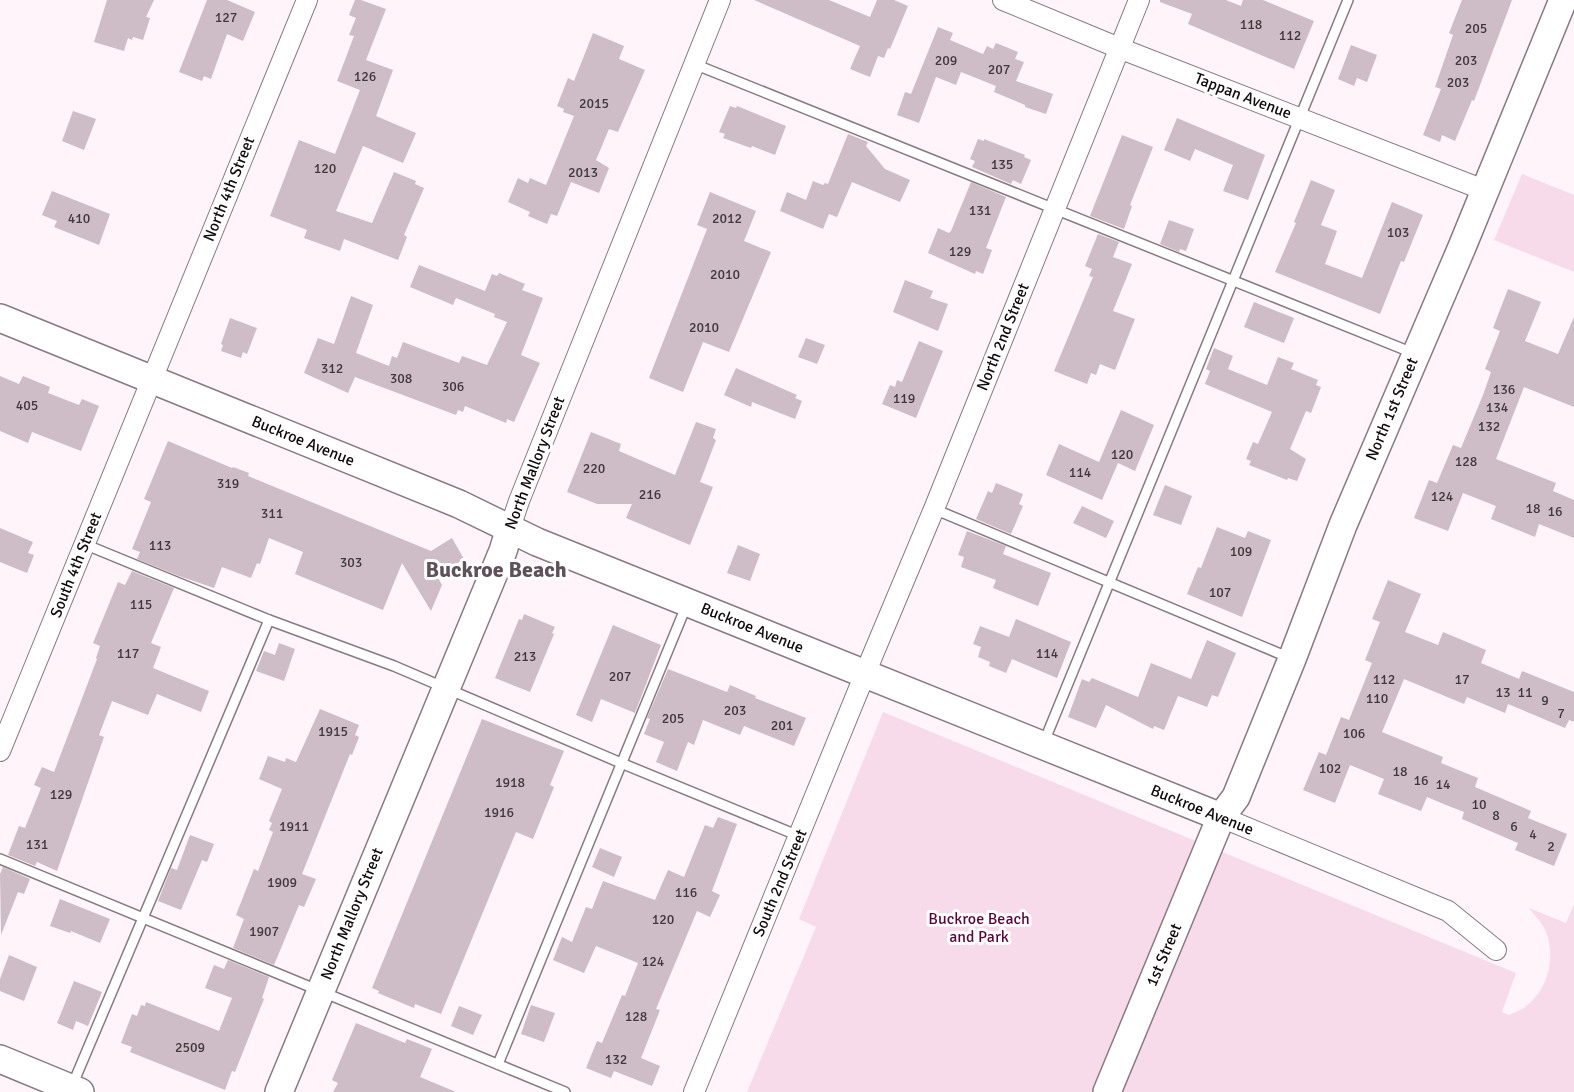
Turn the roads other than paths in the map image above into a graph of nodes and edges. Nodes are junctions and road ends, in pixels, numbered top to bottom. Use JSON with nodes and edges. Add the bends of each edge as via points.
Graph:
{"nodes":[{"id":1,"x":307,"y":0,"type":"edge"},
{"id":2,"x":720,"y":0,"type":"edge"},
{"id":3,"x":1003,"y":0,"type":"edge"},
{"id":4,"x":1139,"y":0,"type":"edge"},
{"id":5,"x":1348,"y":0,"type":"edge"},
{"id":6,"x":1563,"y":0,"type":"edge"},
{"id":7,"x":1119,"y":48,"type":"junction"},
{"id":8,"x":694,"y":64,"type":"junction"},
{"id":9,"x":1300,"y":118,"type":"junction"},
{"id":10,"x":1484,"y":190,"type":"junction"},
{"id":11,"x":1054,"y":209,"type":"junction"},
{"id":12,"x":1233,"y":281,"type":"junction"},
{"id":13,"x":0,"y":318,"type":"edge"},
{"id":14,"x":1416,"y":354,"type":"junction"},
{"id":15,"x":152,"y":379,"type":"junction"},
{"id":16,"x":934,"y":509,"type":"junction"},
{"id":17,"x":510,"y":528,"type":"junction"},
{"id":18,"x":84,"y":544,"type":"junction"},
{"id":19,"x":1110,"y":582,"type":"junction"},
{"id":20,"x":688,"y":601,"type":"junction"},
{"id":21,"x":269,"y":620,"type":"junction"},
{"id":22,"x":1292,"y":658,"type":"junction"},
{"id":23,"x":865,"y":674,"type":"junction"},
{"id":24,"x":446,"y":687,"type":"junction"},
{"id":25,"x":1043,"y":744,"type":"junction"},
{"id":26,"x":0,"y":751,"type":"edge"},
{"id":27,"x":621,"y":764,"type":"junction"},
{"id":28,"x":1221,"y":817,"type":"junction"},
{"id":29,"x":799,"y":836,"type":"junction"},
{"id":30,"x":0,"y":859,"type":"edge"},
{"id":31,"x":143,"y":918,"type":"junction"},
{"id":32,"x":1496,"y":950,"type":"dead end"},
{"id":33,"x":320,"y":991,"type":"junction"},
{"id":34,"x":0,"y":1059,"type":"edge"},
{"id":35,"x":498,"y":1064,"type":"junction"},
{"id":36,"x":76,"y":1090,"type":"edge"},
{"id":37,"x":279,"y":1092,"type":"edge"},
{"id":38,"x":566,"y":1092,"type":"edge"},
{"id":39,"x":694,"y":1092,"type":"edge"},
{"id":40,"x":1107,"y":1092,"type":"edge"}],
"edges":[{"from":1,"to":15,"type":"street","name":"North 4th Street"},
{"from":2,"to":8,"type":"street","name":"North Mallory Street"},
{"from":3,"to":7,"type":"street","name":"Tappan Avenue"},
{"from":4,"to":7,"type":"street","name":"North 2nd Street"},
{"from":5,"to":9,"type":"lane"},
{"from":6,"to":10,"type":"street","name":"North 1st Street"},
{"from":7,"to":9,"type":"street","name":"Tappan Avenue"},
{"from":7,"to":11,"type":"street","name":"North 2nd Street"},
{"from":8,"to":11,"type":"lane"},
{"from":8,"to":17,"type":"street","name":"North Mallory Street"},
{"from":9,"to":10,"type":"street","name":"Tappan Avenue"},
{"from":9,"to":12,"type":"lane"},
{"from":10,"to":14,"type":"street","name":"North 1st Street"},
{"from":11,"to":12,"type":"lane"},
{"from":11,"to":16,"type":"street","name":"North 2nd Street"},
{"from":12,"to":14,"type":"lane"},
{"from":12,"to":19,"type":"lane"},
{"from":13,"to":15,"type":"street","name":"Buckroe Avenue"},
{"from":14,"to":22,"type":"street","name":"North 1st Street","via":[[1343,525]]},
{"from":15,"to":17,"type":"street","name":"Buckroe Avenue"},
{"from":15,"to":18,"type":"street","name":"South 4th Street"},
{"from":16,"to":19,"type":"lane"},
{"from":16,"to":23,"type":"street","name":"North 2nd Street"},
{"from":17,"to":20,"type":"street","name":"Buckroe Avenue"},
{"from":17,"to":24,"type":"street","name":"North Mallory Street"},
{"from":18,"to":21,"type":"lane"},
{"from":18,"to":26,"type":"street","name":"South 4th Street"},
{"from":19,"to":22,"type":"lane"},
{"from":19,"to":25,"type":"lane"},
{"from":20,"to":23,"type":"street","name":"Buckroe Avenue"},
{"from":20,"to":27,"type":"lane"},
{"from":21,"to":24,"type":"lane"},
{"from":21,"to":31,"type":"lane"},
{"from":22,"to":28,"type":"street","name":"North 1st Street","via":[[1236,797]]},
{"from":23,"to":25,"type":"street","name":"Buckroe Avenue"},
{"from":23,"to":29,"type":"street","name":"South 2nd Street"},
{"from":24,"to":27,"type":"lane"},
{"from":24,"to":33,"type":"street","name":"North Mallory Street"},
{"from":25,"to":28,"type":"street","name":"Buckroe Avenue"},
{"from":27,"to":29,"type":"lane"},
{"from":27,"to":35,"type":"lane"},
{"from":28,"to":32,"type":"street","name":"Buckroe Avenue","via":[[1448,911]]},
{"from":28,"to":40,"type":"street","name":"1st Street"},
{"from":29,"to":39,"type":"street","name":"South 2nd Street"},
{"from":30,"to":31,"type":"lane"},
{"from":31,"to":33,"type":"lane"},
{"from":31,"to":36,"type":"lane"},
{"from":33,"to":35,"type":"lane"},
{"from":33,"to":37,"type":"street","name":"North Mallory Street"},
{"from":34,"to":36,"type":"street"},
{"from":35,"to":38,"type":"lane"}]}
